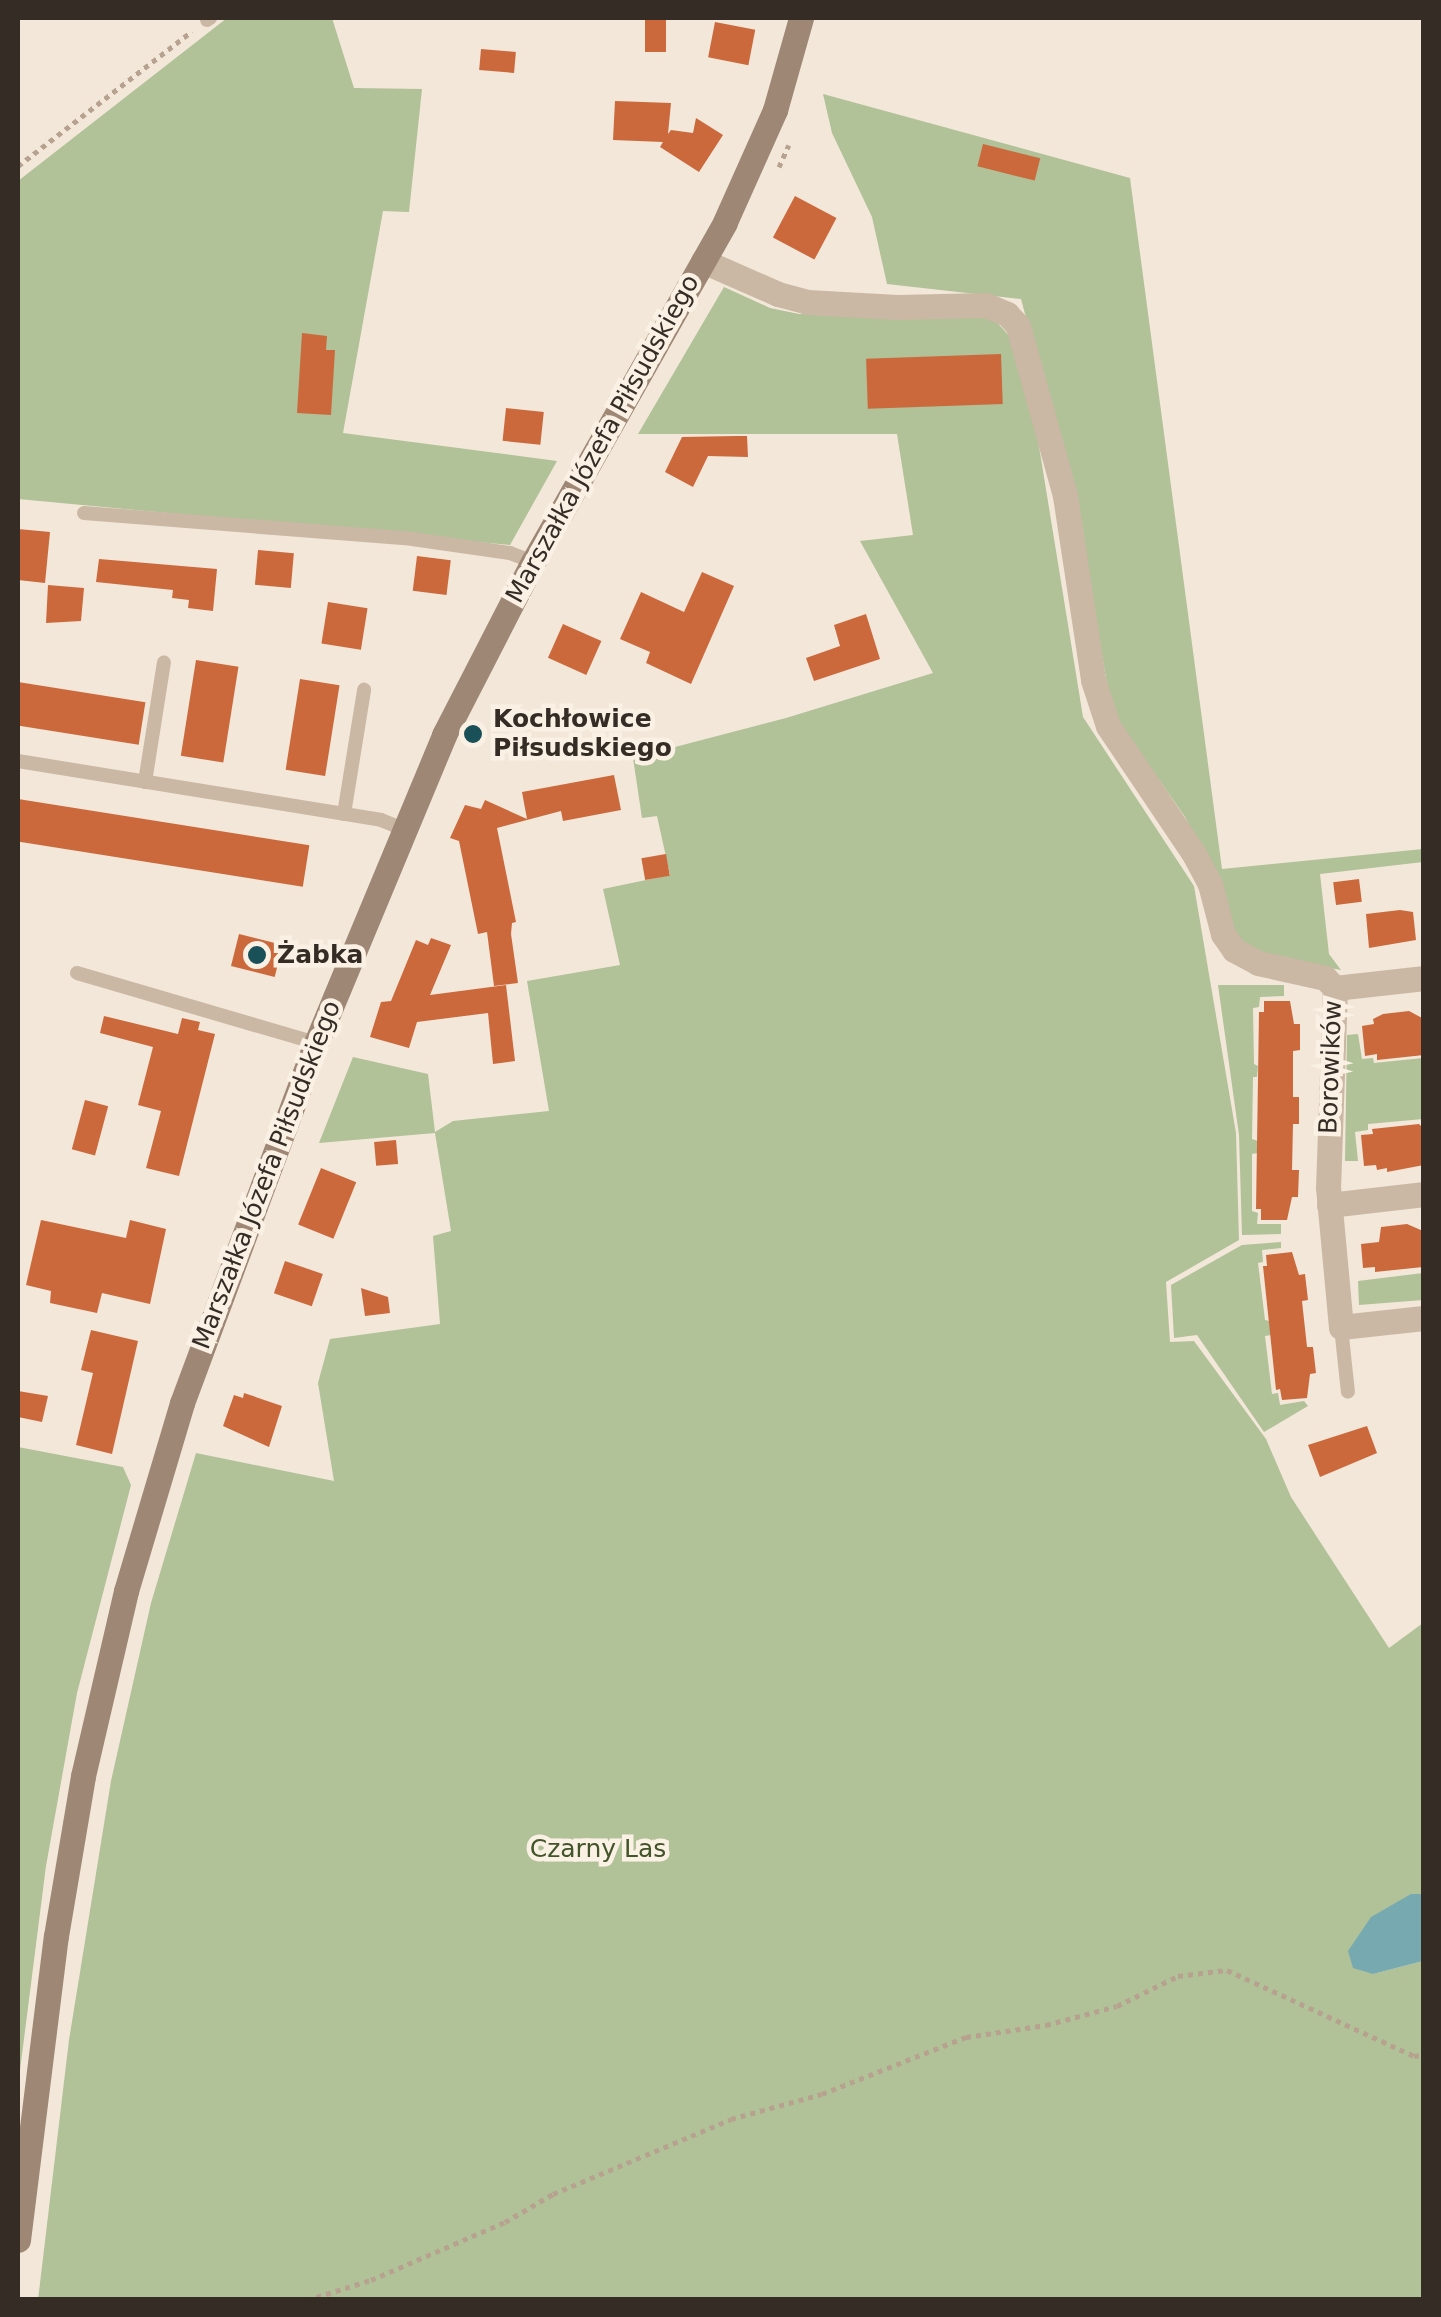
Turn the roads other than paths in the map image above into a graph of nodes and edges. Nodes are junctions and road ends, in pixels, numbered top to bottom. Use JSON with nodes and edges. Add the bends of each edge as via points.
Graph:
{"nodes":[{"id":1,"x":800,"y":18,"type":"edge"},
{"id":2,"x":702,"y":262,"type":"junction"},
{"id":3,"x":84,"y":512,"type":"dead end"},
{"id":4,"x":533,"y":562,"type":"junction"},
{"id":5,"x":164,"y":662,"type":"dead end"},
{"id":6,"x":364,"y":690,"type":"dead end"},
{"id":7,"x":18,"y":761,"type":"edge"},
{"id":8,"x":145,"y":782,"type":"junction"},
{"id":9,"x":344,"y":814,"type":"junction"},
{"id":10,"x":404,"y":829,"type":"junction"},
{"id":11,"x":77,"y":972,"type":"dead end"},
{"id":12,"x":1424,"y":978,"type":"edge"},
{"id":13,"x":1334,"y":988,"type":"junction"},
{"id":14,"x":316,"y":1042,"type":"junction"},
{"id":15,"x":1424,"y":1194,"type":"edge"},
{"id":16,"x":1329,"y":1205,"type":"junction"},
{"id":17,"x":1424,"y":1318,"type":"edge"},
{"id":18,"x":1341,"y":1327,"type":"junction"},
{"id":19,"x":1348,"y":1392,"type":"dead end"},
{"id":20,"x":18,"y":2240,"type":"edge"}],
"edges":[{"from":1,"to":2,"type":"street","name":"Marszałka Józefa Piłsudskiego","via":[[764,138]]},
{"from":2,"to":4,"type":"street","name":"Marszałka Józefa Piłsudskiego"},
{"from":2,"to":13,"type":"street","name":"Borowików","via":[[807,302],[986,306],[1008,314],[1018,326],[1065,496],[1100,709],[1210,884],[1234,950],[1258,963],[1324,978]]},
{"from":3,"to":4,"type":"lane","via":[[412,539]]},
{"from":4,"to":10,"type":"street","name":"Marszałka Józefa Piłsudskiego","via":[[471,678]]},
{"from":5,"to":8,"type":"lane"},
{"from":6,"to":9,"type":"lane"},
{"from":7,"to":8,"type":"lane"},
{"from":8,"to":9,"type":"lane"},
{"from":9,"to":10,"type":"lane"},
{"from":10,"to":14,"type":"street","name":"Marszałka Józefa Piłsudskiego"},
{"from":11,"to":14,"type":"lane"},
{"from":12,"to":13,"type":"street"},
{"from":13,"to":16,"type":"street","name":"Borowików"},
{"from":14,"to":20,"type":"street","name":"Marszałka Józefa Piłsudskiego","via":[[182,1403],[126,1591],[64,1884]]},
{"from":15,"to":16,"type":"street"},
{"from":16,"to":18,"type":"street","name":"Borowików"},
{"from":17,"to":18,"type":"street"},
{"from":18,"to":19,"type":"lane","name":"Borowików"}]}
